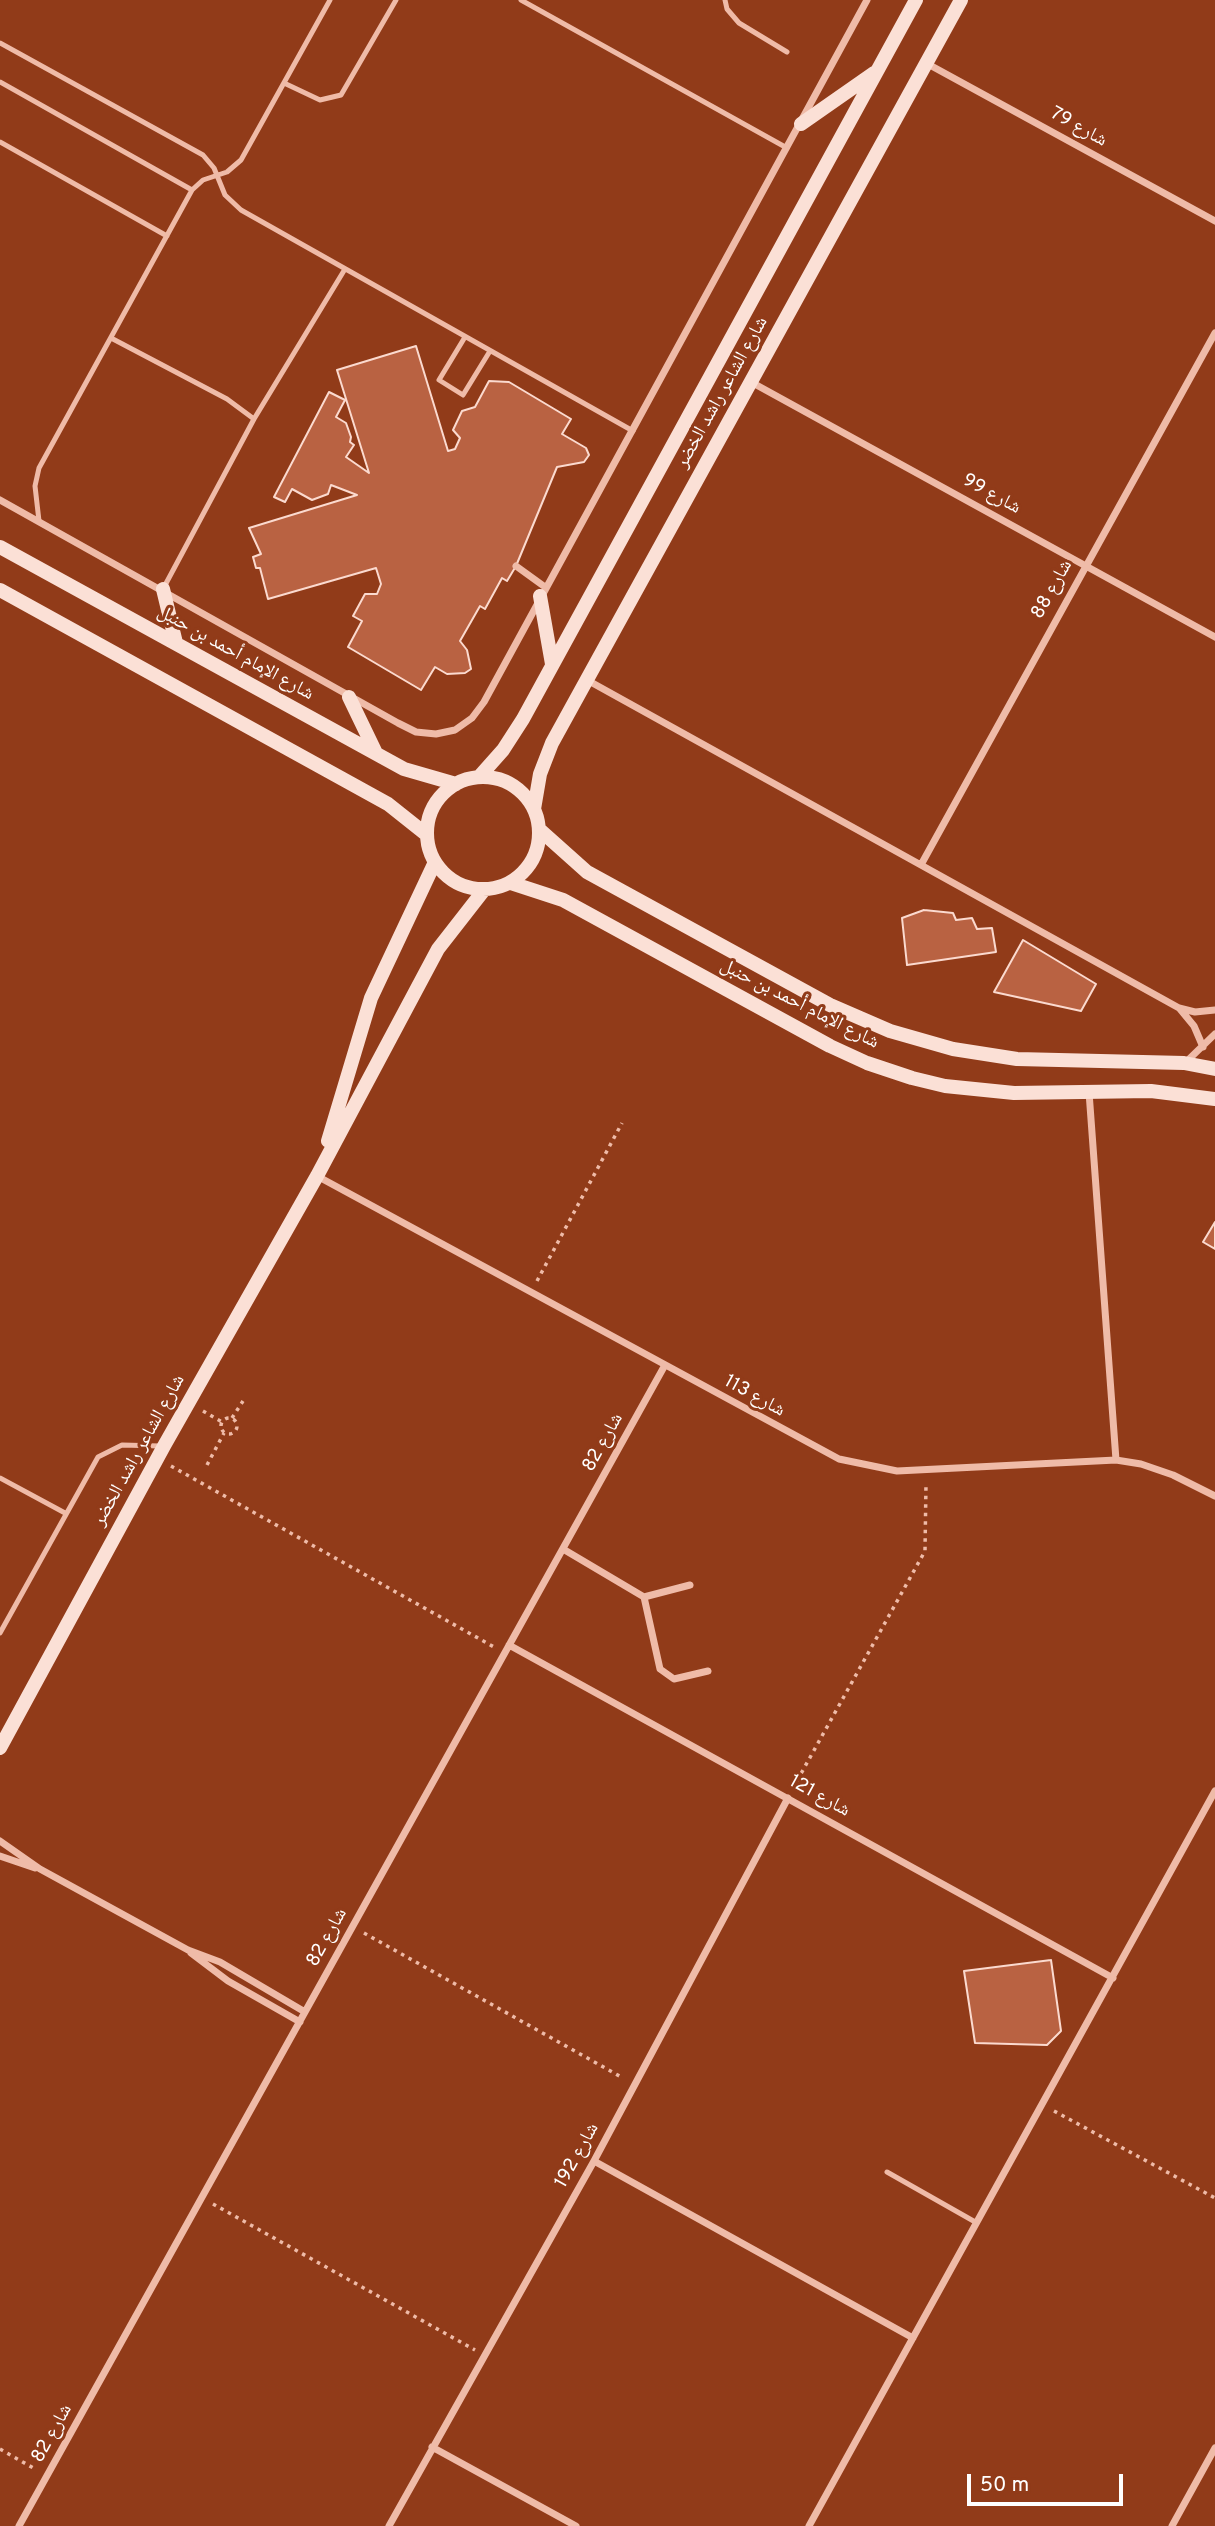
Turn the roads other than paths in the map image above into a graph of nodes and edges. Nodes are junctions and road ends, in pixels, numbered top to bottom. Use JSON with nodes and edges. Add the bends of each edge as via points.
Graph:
{"nodes":[{"id":1,"x":330,"y":0,"type":"edge"},
{"id":2,"x":396,"y":0,"type":"edge"},
{"id":3,"x":521,"y":0,"type":"edge"},
{"id":4,"x":725,"y":0,"type":"edge"},
{"id":5,"x":867,"y":0,"type":"edge"},
{"id":6,"x":916,"y":0,"type":"edge"},
{"id":7,"x":961,"y":0,"type":"edge"},
{"id":8,"x":0,"y":43,"type":"edge"},
{"id":9,"x":787,"y":52,"type":"dead end"},
{"id":10,"x":926,"y":63,"type":"junction"},
{"id":11,"x":878,"y":70,"type":"junction"},
{"id":12,"x":0,"y":82,"type":"edge"},
{"id":13,"x":284,"y":83,"type":"junction"},
{"id":14,"x":801,"y":124,"type":"junction"},
{"id":15,"x":0,"y":142,"type":"edge"},
{"id":16,"x":788,"y":149,"type":"junction"},
{"id":17,"x":217,"y":175,"type":"junction"},
{"id":18,"x":192,"y":190,"type":"junction"},
{"id":19,"x":1215,"y":221,"type":"edge"},
{"id":20,"x":167,"y":236,"type":"junction"},
{"id":21,"x":345,"y":269,"type":"junction"},
{"id":22,"x":1215,"y":333,"type":"edge"},
{"id":23,"x":465,"y":337,"type":"junction"},
{"id":24,"x":111,"y":338,"type":"junction"},
{"id":25,"x":490,"y":351,"type":"junction"},
{"id":26,"x":751,"y":382,"type":"junction"},
{"id":27,"x":254,"y":419,"type":"junction"},
{"id":28,"x":633,"y":431,"type":"junction"},
{"id":29,"x":0,"y":500,"type":"edge"},
{"id":30,"x":39,"y":521,"type":"junction"},
{"id":31,"x":0,"y":547,"type":"edge"},
{"id":32,"x":1085,"y":565,"type":"junction"},
{"id":33,"x":516,"y":566,"type":"dead end"},
{"id":34,"x":163,"y":589,"type":"junction"},
{"id":35,"x":0,"y":590,"type":"edge"},
{"id":36,"x":543,"y":592,"type":"junction"},
{"id":37,"x":1215,"y":637,"type":"edge"},
{"id":38,"x":176,"y":643,"type":"junction"},
{"id":39,"x":552,"y":664,"type":"junction"},
{"id":40,"x":587,"y":680,"type":"junction"},
{"id":41,"x":349,"y":697,"type":"junction"},
{"id":42,"x":376,"y":753,"type":"junction"},
{"id":43,"x":479,"y":777,"type":"junction"},
{"id":44,"x":456,"y":784,"type":"junction"},
{"id":45,"x":534,"y":809,"type":"junction"},
{"id":46,"x":540,"y":830,"type":"junction"},
{"id":47,"x":428,"y":835,"type":"junction"},
{"id":48,"x":435,"y":862,"type":"junction"},
{"id":49,"x":922,"y":863,"type":"junction"},
{"id":50,"x":511,"y":883,"type":"junction"},
{"id":51,"x":484,"y":890,"type":"junction"},
{"id":52,"x":1179,"y":1008,"type":"junction"},
{"id":53,"x":1215,"y":1010,"type":"edge"},
{"id":54,"x":1215,"y":1034,"type":"edge"},
{"id":55,"x":1203,"y":1047,"type":"junction"},
{"id":56,"x":1184,"y":1063,"type":"junction"},
{"id":57,"x":1215,"y":1069,"type":"edge"},
{"id":58,"x":1089,"y":1092,"type":"junction"},
{"id":59,"x":1215,"y":1098,"type":"edge"},
{"id":60,"x":317,"y":1175,"type":"junction"},
{"id":61,"x":665,"y":1366,"type":"junction"},
{"id":62,"x":160,"y":1452,"type":"junction"},
{"id":63,"x":1116,"y":1460,"type":"junction"},
{"id":64,"x":0,"y":1478,"type":"edge"},
{"id":65,"x":1215,"y":1496,"type":"edge"},
{"id":66,"x":65,"y":1513,"type":"junction"},
{"id":67,"x":563,"y":1549,"type":"junction"},
{"id":68,"x":690,"y":1585,"type":"dead end"},
{"id":69,"x":644,"y":1597,"type":"junction"},
{"id":70,"x":0,"y":1633,"type":"edge"},
{"id":71,"x":507,"y":1649,"type":"junction"},
{"id":72,"x":708,"y":1671,"type":"dead end"},
{"id":73,"x":0,"y":1748,"type":"edge"},
{"id":74,"x":1215,"y":1791,"type":"edge"},
{"id":75,"x":788,"y":1798,"type":"junction"},
{"id":76,"x":0,"y":1841,"type":"edge"},
{"id":77,"x":0,"y":1856,"type":"edge"},
{"id":78,"x":40,"y":1869,"type":"junction"},
{"id":79,"x":188,"y":1950,"type":"junction"},
{"id":80,"x":1113,"y":1979,"type":"junction"},
{"id":81,"x":305,"y":2012,"type":"junction"},
{"id":82,"x":300,"y":2022,"type":"junction"},
{"id":83,"x":594,"y":2161,"type":"junction"},
{"id":84,"x":887,"y":2172,"type":"dead end"},
{"id":85,"x":977,"y":2223,"type":"junction"},
{"id":86,"x":913,"y":2339,"type":"junction"},
{"id":87,"x":432,"y":2447,"type":"junction"},
{"id":88,"x":1215,"y":2448,"type":"edge"},
{"id":89,"x":19,"y":2526,"type":"edge"},
{"id":90,"x":389,"y":2526,"type":"edge"},
{"id":91,"x":576,"y":2526,"type":"edge"},
{"id":92,"x":809,"y":2526,"type":"edge"},
{"id":93,"x":1171,"y":2526,"type":"edge"}],
"edges":[{"from":1,"to":13,"type":"lane"},
{"from":2,"to":13,"type":"lane","via":[[341,95],[320,100]]},
{"from":3,"to":16,"type":"lane"},
{"from":4,"to":9,"type":"lane","via":[[726,9],[739,23]]},
{"from":5,"to":14,"type":"street"},
{"from":6,"to":11,"type":"street","name":"شارع الشاعر راشد الخضر"},
{"from":7,"to":10,"type":"street","name":"شارع الشاعر راشد الخضر"},
{"from":8,"to":17,"type":"lane","via":[[203,155]]},
{"from":10,"to":19,"type":"street","name":"شارع 79"},
{"from":10,"to":26,"type":"street","name":"شارع الشاعر راشد الخضر"},
{"from":11,"to":14,"type":"street"},
{"from":11,"to":39,"type":"street","name":"شارع الشاعر راشد الخضر"},
{"from":12,"to":18,"type":"lane"},
{"from":13,"to":17,"type":"lane","via":[[241,160]]},
{"from":14,"to":16,"type":"street"},
{"from":15,"to":20,"type":"lane"},
{"from":16,"to":28,"type":"street"},
{"from":17,"to":18,"type":"lane"},
{"from":17,"to":21,"type":"lane","via":[[225,195],[241,210]]},
{"from":18,"to":20,"type":"lane"},
{"from":20,"to":24,"type":"lane"},
{"from":21,"to":23,"type":"lane"},
{"from":21,"to":27,"type":"lane"},
{"from":22,"to":32,"type":"street","name":"شارع 88"},
{"from":23,"to":25,"type":"lane"},
{"from":23,"to":25,"type":"lane","via":[[439,380],[463,395]]},
{"from":24,"to":27,"type":"lane","via":[[227,399]]},
{"from":24,"to":30,"type":"lane","via":[[40,468],[36,486]]},
{"from":25,"to":28,"type":"lane"},
{"from":26,"to":32,"type":"street","name":"شارع 99"},
{"from":26,"to":40,"type":"street","name":"شارع الشاعر راشد الخضر"},
{"from":27,"to":34,"type":"lane"},
{"from":28,"to":36,"type":"street"},
{"from":29,"to":30,"type":"street"},
{"from":30,"to":34,"type":"street"},
{"from":31,"to":38,"type":"street","name":"شارع الإمام أحمد بن حنبل"},
{"from":32,"to":37,"type":"street","name":"شارع 99"},
{"from":32,"to":49,"type":"street","name":"شارع 88"},
{"from":33,"to":36,"type":"street"},
{"from":34,"to":38,"type":"street"},
{"from":34,"to":41,"type":"street"},
{"from":35,"to":47,"type":"street","via":[[388,804]]},
{"from":36,"to":39,"type":"street"},
{"from":36,"to":41,"type":"street","via":[[484,702],[456,730],[416,732]]},
{"from":38,"to":42,"type":"street","name":"شارع الإمام أحمد بن حنبل"},
{"from":39,"to":43,"type":"street","name":"شارع الشاعر راشد الخضر","via":[[513,734]]},
{"from":40,"to":45,"type":"street","name":"شارع الشاعر راشد الخضر","via":[[545,758]]},
{"from":40,"to":49,"type":"street"},
{"from":41,"to":42,"type":"street"},
{"from":42,"to":44,"type":"street","name":"شارع الإمام أحمد بن حنبل","via":[[415,774]]},
{"from":43,"to":44,"type":"street"},
{"from":43,"to":45,"type":"street","via":[[506,781]]},
{"from":44,"to":47,"type":"street","via":[[435,806]]},
{"from":45,"to":46,"type":"street"},
{"from":46,"to":50,"type":"street","via":[[537,851],[527,869]]},
{"from":46,"to":56,"type":"street","name":"شارع الإمام أحمد بن حنبل","via":[[587,872],[830,1005],[890,1031],[953,1049],[1017,1059]]},
{"from":47,"to":48,"type":"street"},
{"from":48,"to":51,"type":"street","via":[[456,883]]},
{"from":48,"to":60,"type":"street","name":"شارع الشاعر راشد الخضر","via":[[371,998]]},
{"from":49,"to":52,"type":"street"},
{"from":50,"to":51,"type":"street"},
{"from":50,"to":58,"type":"street","name":"شارع الإمام أحمد بن حنبل","via":[[563,900],[867,1063],[945,1086],[1014,1093]]},
{"from":51,"to":60,"type":"street","name":"شارع الشاعر راشد الخضر","via":[[438,949]]},
{"from":52,"to":53,"type":"street"},
{"from":52,"to":55,"type":"street"},
{"from":54,"to":55,"type":"street"},
{"from":55,"to":56,"type":"street"},
{"from":56,"to":57,"type":"street","name":"شارع الإمام أحمد بن حنبل"},
{"from":58,"to":59,"type":"street","name":"شارع الإمام أحمد بن حنبل","via":[[1150,1091]]},
{"from":58,"to":63,"type":"street"},
{"from":60,"to":61,"type":"street","name":"شارع 113"},
{"from":60,"to":62,"type":"street","name":"شارع الشاعر راشد الخضر"},
{"from":61,"to":63,"type":"street","name":"شارع 113","via":[[839,1459],[867,1467],[926,1471]]},
{"from":61,"to":67,"type":"street","name":"شارع 82"},
{"from":62,"to":66,"type":"lane","via":[[122,1446],[109,1450],[89,1469]]},
{"from":62,"to":73,"type":"street","name":"شارع الشاعر راشد الخضر"},
{"from":63,"to":65,"type":"street","name":"شارع 113","via":[[1172,1475]]},
{"from":64,"to":66,"type":"lane"},
{"from":66,"to":70,"type":"lane"},
{"from":67,"to":69,"type":"street"},
{"from":67,"to":71,"type":"street","name":"شارع 82"},
{"from":68,"to":69,"type":"street"},
{"from":69,"to":72,"type":"street","via":[[660,1669],[674,1679]]},
{"from":71,"to":75,"type":"street","name":"شارع 121"},
{"from":71,"to":81,"type":"street","name":"شارع 82"},
{"from":74,"to":80,"type":"street"},
{"from":75,"to":80,"type":"street","name":"شارع 121"},
{"from":75,"to":83,"type":"street","name":"شارع 192"},
{"from":76,"to":78,"type":"street"},
{"from":77,"to":78,"type":"street"},
{"from":78,"to":79,"type":"street"},
{"from":79,"to":81,"type":"street","via":[[227,1966]]},
{"from":79,"to":82,"type":"street","via":[[228,1981]]},
{"from":80,"to":85,"type":"street"},
{"from":81,"to":82,"type":"street","name":"شارع 82"},
{"from":82,"to":89,"type":"street","name":"شارع 82"},
{"from":83,"to":86,"type":"street"},
{"from":83,"to":87,"type":"street","name":"شارع 192"},
{"from":84,"to":85,"type":"lane"},
{"from":85,"to":86,"type":"street"},
{"from":86,"to":92,"type":"street"},
{"from":87,"to":90,"type":"street","name":"شارع 192"},
{"from":87,"to":91,"type":"street"},
{"from":88,"to":93,"type":"street"}]}
